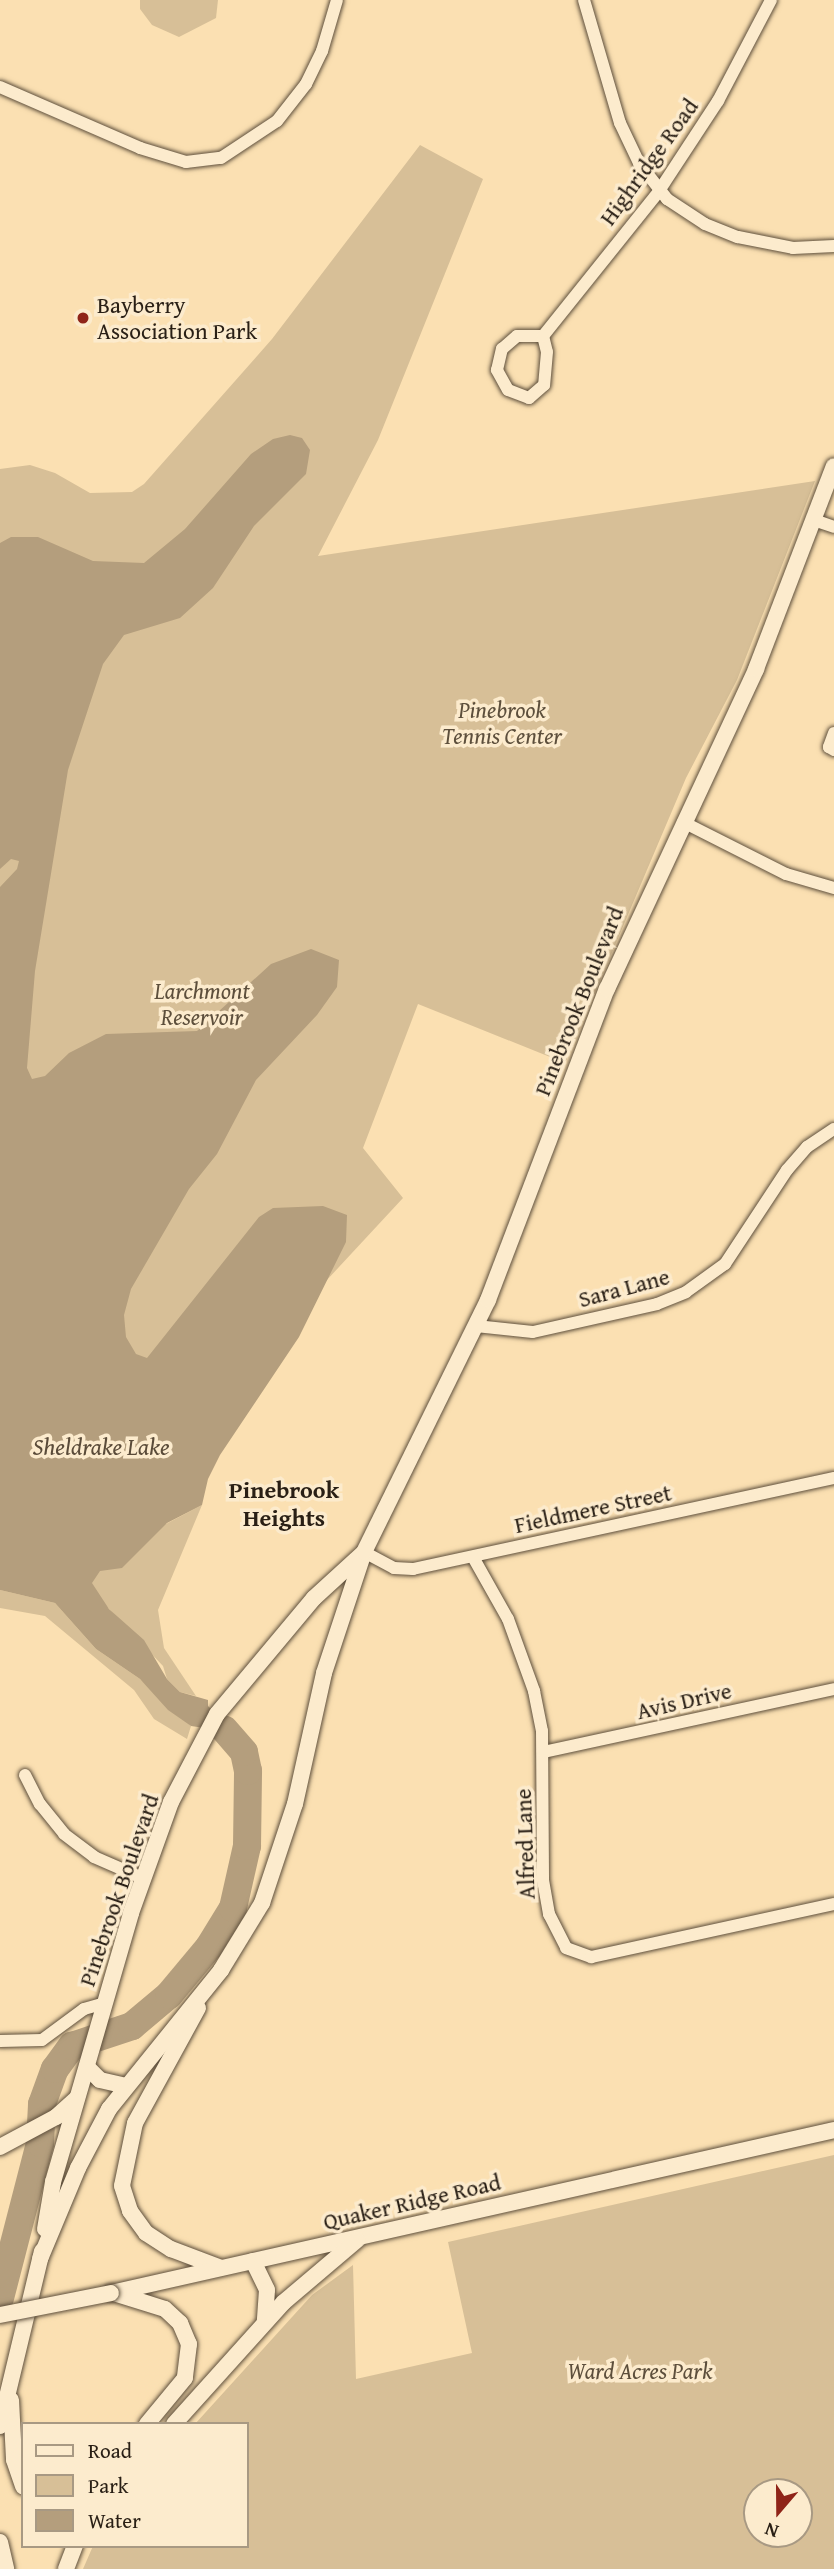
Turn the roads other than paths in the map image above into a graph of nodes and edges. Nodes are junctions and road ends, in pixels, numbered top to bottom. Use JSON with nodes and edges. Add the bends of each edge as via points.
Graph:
{"nodes":[{"id":1,"x":337,"y":0,"type":"edge"},
{"id":2,"x":584,"y":0,"type":"edge"},
{"id":3,"x":771,"y":0,"type":"edge"},
{"id":4,"x":0,"y":87,"type":"edge"},
{"id":5,"x":659,"y":191,"type":"junction"},
{"id":6,"x":834,"y":246,"type":"edge"},
{"id":7,"x":543,"y":336,"type":"junction"},
{"id":8,"x":834,"y":466,"type":"edge"},
{"id":9,"x":814,"y":520,"type":"junction"},
{"id":10,"x":834,"y":527,"type":"edge"},
{"id":11,"x":834,"y":733,"type":"edge"},
{"id":12,"x":834,"y":750,"type":"edge"},
{"id":13,"x":683,"y":822,"type":"junction"},
{"id":14,"x":834,"y":888,"type":"edge"},
{"id":15,"x":834,"y":1129,"type":"edge"},
{"id":16,"x":476,"y":1326,"type":"junction"},
{"id":17,"x":834,"y":1478,"type":"edge"},
{"id":18,"x":364,"y":1552,"type":"junction"},
{"id":19,"x":472,"y":1557,"type":"junction"},
{"id":20,"x":834,"y":1689,"type":"edge"},
{"id":21,"x":543,"y":1752,"type":"junction"},
{"id":22,"x":25,"y":1775,"type":"dead end"},
{"id":23,"x":142,"y":1878,"type":"junction"},
{"id":24,"x":834,"y":1904,"type":"edge"},
{"id":25,"x":209,"y":1986,"type":"junction"},
{"id":26,"x":105,"y":2003,"type":"junction"},
{"id":27,"x":0,"y":2041,"type":"edge"},
{"id":28,"x":87,"y":2067,"type":"junction"},
{"id":29,"x":126,"y":2086,"type":"junction"},
{"id":30,"x":79,"y":2097,"type":"junction"},
{"id":31,"x":834,"y":2130,"type":"edge"},
{"id":32,"x":2,"y":2146,"type":"edge"},
{"id":33,"x":362,"y":2237,"type":"junction"},
{"id":34,"x":40,"y":2259,"type":"junction"},
{"id":35,"x":253,"y":2261,"type":"junction"},
{"id":36,"x":221,"y":2268,"type":"junction"},
{"id":37,"x":111,"y":2293,"type":"junction"},
{"id":38,"x":0,"y":2315,"type":"edge"},
{"id":39,"x":265,"y":2323,"type":"junction"},
{"id":40,"x":10,"y":2380,"type":"junction"},
{"id":41,"x":0,"y":2399,"type":"edge"},
{"id":42,"x":149,"y":2422,"type":"edge"},
{"id":43,"x":176,"y":2422,"type":"edge"},
{"id":44,"x":0,"y":2426,"type":"edge"},
{"id":45,"x":21,"y":2480,"type":"edge"},
{"id":46,"x":0,"y":2542,"type":"edge"},
{"id":47,"x":74,"y":2548,"type":"edge"},
{"id":48,"x":6,"y":2569,"type":"edge"},
{"id":49,"x":66,"y":2569,"type":"edge"}],
"edges":[{"from":1,"to":4,"type":"street","via":[[323,51],[306,84],[277,121],[220,158],[186,162],[140,148]]},
{"from":2,"to":5,"type":"street","via":[[620,123]]},
{"from":3,"to":5,"type":"street","name":"Highridge Road","via":[[718,101]]},
{"from":5,"to":6,"type":"street","via":[[689,215],[738,237],[793,248]]},
{"from":5,"to":7,"type":"street","name":"Highridge Road"},
{"from":7,"to":7,"type":"street","via":[[549,368],[544,385],[536,395],[518,396],[499,380],[502,349],[517,336]]},
{"from":8,"to":9,"type":"street","name":"Pinebrook Boulevard"},
{"from":9,"to":10,"type":"street"},
{"from":9,"to":13,"type":"street","name":"Pinebrook Boulevard","via":[[756,669]]},
{"from":11,"to":12,"type":"street","via":[[829,747]]},
{"from":13,"to":14,"type":"street","via":[[786,874]]},
{"from":13,"to":16,"type":"street","name":"Pinebrook Boulevard","via":[[607,989]]},
{"from":15,"to":16,"type":"street","name":"Sara Lane","via":[[807,1147],[787,1170],[725,1264],[685,1292],[657,1304],[533,1332]]},
{"from":16,"to":18,"type":"street","name":"Pinebrook Boulevard"},
{"from":17,"to":19,"type":"street","name":"Fieldmere Street"},
{"from":18,"to":19,"type":"street","name":"Fieldmere Street","via":[[403,1570]]},
{"from":18,"to":23,"type":"street","name":"Pinebrook Boulevard","via":[[314,1598],[242,1682],[196,1751]]},
{"from":18,"to":25,"type":"street","name":"Pinebrook Boulevard","via":[[324,1673],[280,1857],[253,1920]]},
{"from":19,"to":21,"type":"street","name":"Alfred Lane","via":[[523,1654]]},
{"from":20,"to":21,"type":"street","name":"Avis Drive"},
{"from":21,"to":24,"type":"street","name":"Alfred Lane","via":[[543,1880],[558,1938],[577,1955],[591,1957]]},
{"from":22,"to":23,"type":"street","via":[[64,1834],[94,1857]]},
{"from":23,"to":26,"type":"street","name":"Pinebrook Boulevard"},
{"from":25,"to":29,"type":"street","name":"Pinebrook Boulevard"},
{"from":25,"to":36,"type":"street","via":[[174,2058],[142,2108],[122,2174],[130,2211],[146,2233],[171,2249]]},
{"from":26,"to":27,"type":"street","via":[[84,2009],[42,2040]]},
{"from":26,"to":28,"type":"street","name":"Pinebrook Boulevard"},
{"from":28,"to":29,"type":"street","via":[[100,2080]]},
{"from":28,"to":30,"type":"street","name":"Pinebrook Boulevard"},
{"from":29,"to":34,"type":"street","name":"Pinebrook Boulevard","via":[[88,2146]]},
{"from":30,"to":32,"type":"street","via":[[56,2117]]},
{"from":30,"to":34,"type":"street","name":"Pinebrook Boulevard","via":[[53,2182]]},
{"from":31,"to":33,"type":"street","name":"Quaker Ridge Road"},
{"from":33,"to":35,"type":"street","name":"Quaker Ridge Road"},
{"from":33,"to":39,"type":"street","via":[[300,2286]]},
{"from":34,"to":40,"type":"street","name":"Pinebrook Boulevard"},
{"from":35,"to":36,"type":"street","name":"Quaker Ridge Road"},
{"from":35,"to":39,"type":"street","via":[[267,2290]]},
{"from":36,"to":37,"type":"street","name":"Quaker Ridge Road"},
{"from":37,"to":38,"type":"street","name":"Quaker Ridge Road","bridge":true},
{"from":37,"to":42,"type":"street","via":[[165,2309],[180,2323],[189,2344],[185,2378]]},
{"from":39,"to":43,"type":"street"},
{"from":40,"to":41,"type":"street"},
{"from":40,"to":44,"type":"street","name":"Pinebrook Boulevard"},
{"from":40,"to":45,"type":"street","via":[[15,2460]]},
{"from":46,"to":48,"type":"street"},
{"from":47,"to":49,"type":"street"}]}
